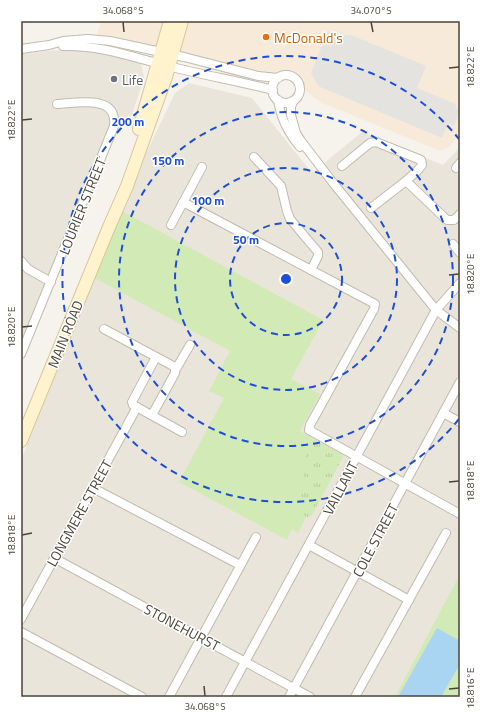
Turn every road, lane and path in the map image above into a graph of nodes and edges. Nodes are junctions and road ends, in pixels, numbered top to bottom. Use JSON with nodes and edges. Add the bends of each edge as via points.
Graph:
{"nodes":[{"id":1,"x":170,"y":21,"type":"edge"},
{"id":2,"x":182,"y":21,"type":"edge"},
{"id":3,"x":49,"y":45,"type":"junction"},
{"id":4,"x":21,"y":49,"type":"edge"},
{"id":5,"x":165,"y":59,"type":"junction"},
{"id":6,"x":278,"y":78,"type":"junction"},
{"id":7,"x":273,"y":90,"type":"junction"},
{"id":8,"x":278,"y":100,"type":"junction"},
{"id":9,"x":293,"y":101,"type":"junction"},
{"id":10,"x":57,"y":104,"type":"dead end"},
{"id":11,"x":311,"y":154,"type":"junction"},
{"id":12,"x":254,"y":157,"type":"dead end"},
{"id":13,"x":342,"y":166,"type":"dead end"},
{"id":14,"x":202,"y":167,"type":"dead end"},
{"id":15,"x":406,"y":181,"type":"junction"},
{"id":16,"x":183,"y":202,"type":"junction"},
{"id":17,"x":371,"y":208,"type":"dead end"},
{"id":18,"x":460,"y":214,"type":"edge"},
{"id":19,"x":171,"y":225,"type":"dead end"},
{"id":20,"x":453,"y":244,"type":"dead end"},
{"id":21,"x":460,"y":253,"type":"edge"},
{"id":22,"x":21,"y":261,"type":"edge"},
{"id":23,"x":311,"y":270,"type":"junction"},
{"id":24,"x":51,"y":282,"type":"junction"},
{"id":25,"x":460,"y":283,"type":"edge"},
{"id":26,"x":436,"y":310,"type":"junction"},
{"id":27,"x":460,"y":328,"type":"edge"},
{"id":28,"x":104,"y":329,"type":"dead end"},
{"id":29,"x":190,"y":345,"type":"dead end"},
{"id":30,"x":21,"y":354,"type":"edge"},
{"id":31,"x":156,"y":357,"type":"junction"},
{"id":32,"x":176,"y":369,"type":"junction"},
{"id":33,"x":460,"y":382,"type":"edge"},
{"id":34,"x":137,"y":407,"type":"junction"},
{"id":35,"x":443,"y":413,"type":"junction"},
{"id":36,"x":152,"y":415,"type":"junction"},
{"id":37,"x":460,"y":422,"type":"edge"},
{"id":38,"x":182,"y":432,"type":"dead end"},
{"id":39,"x":21,"y":441,"type":"edge"},
{"id":40,"x":356,"y":456,"type":"junction"},
{"id":41,"x":405,"y":483,"type":"junction"},
{"id":42,"x":93,"y":488,"type":"junction"},
{"id":43,"x":460,"y":513,"type":"edge"},
{"id":44,"x":446,"y":533,"type":"dead end"},
{"id":45,"x":256,"y":537,"type":"dead end"},
{"id":46,"x":308,"y":545,"type":"junction"},
{"id":47,"x":54,"y":558,"type":"junction"},
{"id":48,"x":240,"y":565,"type":"junction"},
{"id":49,"x":358,"y":572,"type":"junction"},
{"id":50,"x":409,"y":600,"type":"junction"},
{"id":51,"x":21,"y":619,"type":"edge"},
{"id":52,"x":21,"y":632,"type":"edge"},
{"id":53,"x":201,"y":638,"type":"junction"},
{"id":54,"x":245,"y":661,"type":"junction"},
{"id":55,"x":294,"y":688,"type":"junction"},
{"id":56,"x":142,"y":697,"type":"edge"},
{"id":57,"x":169,"y":697,"type":"edge"},
{"id":58,"x":226,"y":697,"type":"edge"},
{"id":59,"x":289,"y":697,"type":"edge"},
{"id":60,"x":310,"y":697,"type":"edge"},
{"id":61,"x":355,"y":697,"type":"edge"}],
"edges":[{"from":1,"to":5,"type":"main road","name":"MAIN ROAD"},
{"from":2,"to":5,"type":"main road","name":"MAIN ROAD"},
{"from":3,"to":4,"type":"street"},
{"from":3,"to":5,"type":"street","via":[[98,48]]},
{"from":3,"to":5,"type":"street","via":[[63,41],[98,40]]},
{"from":5,"to":6,"type":"street"},
{"from":5,"to":7,"type":"street"},
{"from":5,"to":39,"type":"main road","name":"MAIN ROAD","via":[[127,186]]},
{"from":6,"to":7,"type":"street"},
{"from":6,"to":9,"type":"street","via":[[289,75],[299,82],[300,91]]},
{"from":7,"to":8,"type":"street"},
{"from":8,"to":9,"type":"street"},
{"from":8,"to":11,"type":"street","via":[[285,127]]},
{"from":9,"to":11,"type":"street","via":[[291,115],[296,133],[306,142]]},
{"from":10,"to":24,"type":"street","name":"LOURIER STREET","via":[[100,103],[110,107],[115,119]]},
{"from":11,"to":26,"type":"street","via":[[316,168],[334,184]]},
{"from":12,"to":23,"type":"street","via":[[281,186],[290,219],[318,252]]},
{"from":13,"to":15,"type":"street","via":[[370,143],[376,142],[421,160],[420,168]]},
{"from":14,"to":16,"type":"street"},
{"from":15,"to":17,"type":"street"},
{"from":15,"to":18,"type":"street","via":[[447,220],[454,220]]},
{"from":16,"to":19,"type":"street"},
{"from":16,"to":23,"type":"street"},
{"from":20,"to":21,"type":"street"},
{"from":22,"to":24,"type":"street","via":[[28,269]]},
{"from":23,"to":40,"type":"street","via":[[375,306],[309,429],[310,432]]},
{"from":24,"to":30,"type":"street","name":"LOURIER STREET"},
{"from":25,"to":26,"type":"street","name":"VAILLANT"},
{"from":26,"to":27,"type":"street"},
{"from":26,"to":40,"type":"street","name":"VAILLANT"},
{"from":28,"to":31,"type":"street"},
{"from":29,"to":32,"type":"street"},
{"from":31,"to":32,"type":"street"},
{"from":31,"to":34,"type":"street","name":"LONGMERE STREET","via":[[132,400],[132,404]]},
{"from":32,"to":36,"type":"street"},
{"from":33,"to":35,"type":"street","name":"COLE STREET"},
{"from":34,"to":36,"type":"street"},
{"from":34,"to":42,"type":"street","name":"LONGMERE STREET"},
{"from":35,"to":37,"type":"street"},
{"from":35,"to":41,"type":"street","name":"COLE STREET"},
{"from":36,"to":38,"type":"street"},
{"from":40,"to":41,"type":"street"},
{"from":40,"to":46,"type":"street","name":"VAILLANT"},
{"from":41,"to":43,"type":"street"},
{"from":41,"to":49,"type":"street","name":"COLE STREET"},
{"from":42,"to":47,"type":"street","name":"LONGMERE STREET"},
{"from":42,"to":48,"type":"street"},
{"from":44,"to":50,"type":"street"},
{"from":45,"to":48,"type":"street"},
{"from":46,"to":49,"type":"street"},
{"from":46,"to":54,"type":"street","name":"VAILLANT"},
{"from":47,"to":51,"type":"street","name":"LONGMERE STREET"},
{"from":47,"to":53,"type":"street","name":"STONEHURST"},
{"from":48,"to":53,"type":"street"},
{"from":49,"to":50,"type":"street"},
{"from":49,"to":55,"type":"street","name":"COLE STREET"},
{"from":50,"to":61,"type":"street"},
{"from":52,"to":56,"type":"street"},
{"from":53,"to":54,"type":"street","name":"STONEHURST"},
{"from":53,"to":57,"type":"street"},
{"from":54,"to":55,"type":"street","name":"STONEHURST"},
{"from":54,"to":58,"type":"street","name":"VAILLANT"},
{"from":55,"to":59,"type":"street","name":"COLE STREET"},
{"from":55,"to":60,"type":"street","name":"STONEHURST"}]}
